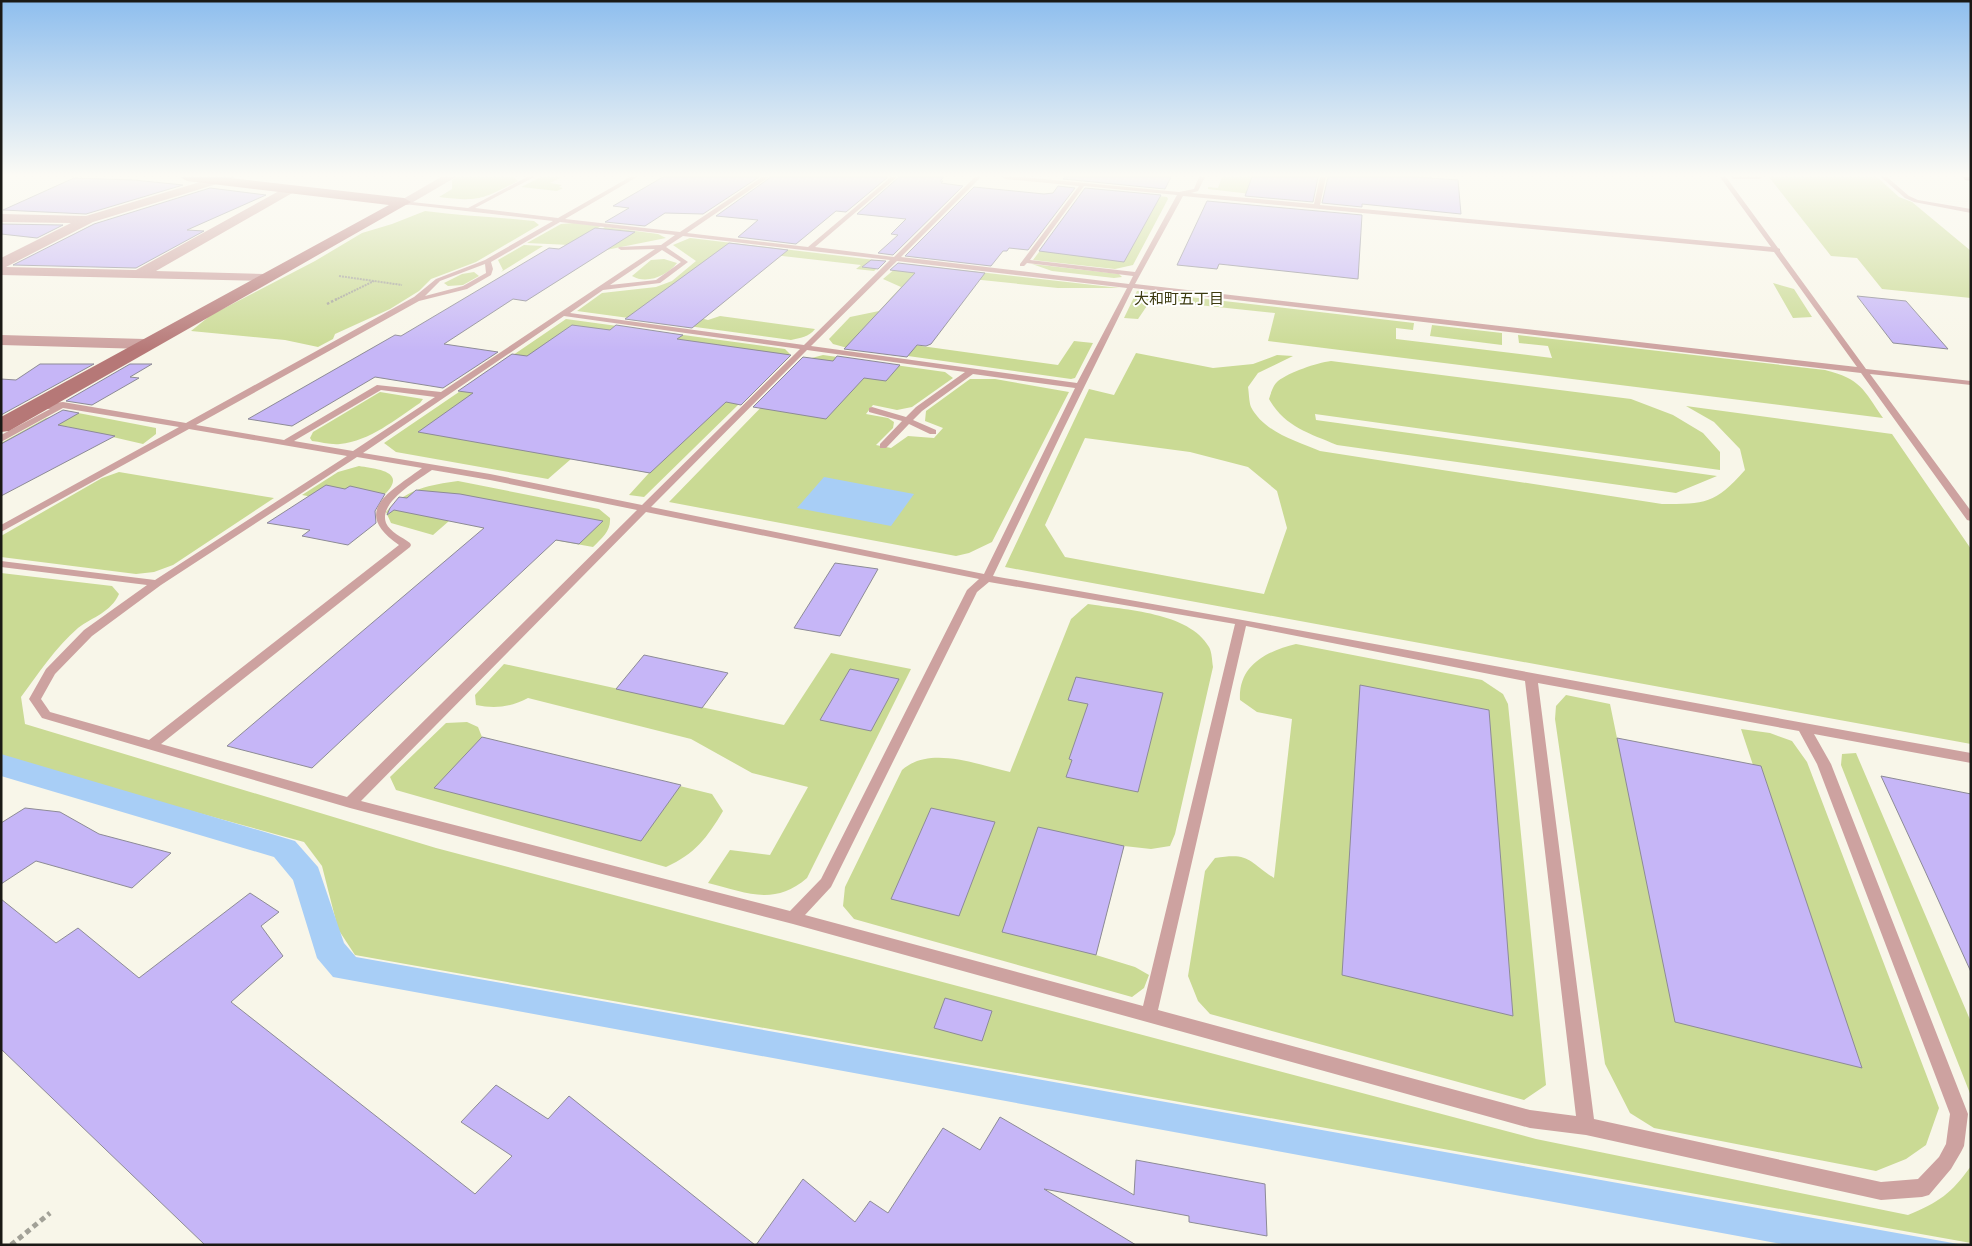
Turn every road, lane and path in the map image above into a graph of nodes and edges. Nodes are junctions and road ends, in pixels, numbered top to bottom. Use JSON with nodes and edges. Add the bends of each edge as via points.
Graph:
{"nodes":[{"id":1,"x":57,"y":235,"type":"edge"},
{"id":2,"x":208,"y":235,"type":"edge"},
{"id":3,"x":344,"y":235,"type":"edge"},
{"id":4,"x":532,"y":235,"type":"edge"},
{"id":5,"x":681,"y":235,"type":"edge"},
{"id":6,"x":703,"y":235,"type":"edge"},
{"id":7,"x":825,"y":235,"type":"edge"},
{"id":8,"x":919,"y":235,"type":"edge"},
{"id":9,"x":1044,"y":235,"type":"edge"},
{"id":10,"x":1158,"y":235,"type":"edge"},
{"id":11,"x":1622,"y":235,"type":"edge"},
{"id":12,"x":1767,"y":235,"type":"edge"},
{"id":13,"x":661,"y":247,"type":"junction"},
{"id":14,"x":621,"y":248,"type":"dead end"},
{"id":15,"x":810,"y":248,"type":"junction"},
{"id":16,"x":1778,"y":250,"type":"junction"},
{"id":17,"x":896,"y":258,"type":"junction"},
{"id":18,"x":487,"y":261,"type":"junction"},
{"id":19,"x":1025,"y":261,"type":"junction"},
{"id":20,"x":1,"y":264,"type":"edge"},
{"id":21,"x":1,"y":271,"type":"edge"},
{"id":22,"x":1018,"y":272,"type":"junction"},
{"id":23,"x":140,"y":274,"type":"junction"},
{"id":24,"x":1137,"y":274,"type":"junction"},
{"id":25,"x":339,"y":276,"type":"dead end"},
{"id":26,"x":266,"y":278,"type":"junction"},
{"id":27,"x":374,"y":281,"type":"junction"},
{"id":28,"x":1130,"y":285,"type":"junction"},
{"id":29,"x":601,"y":288,"type":"junction"},
{"id":30,"x":430,"y":290,"type":"junction"},
{"id":31,"x":417,"y":300,"type":"junction"},
{"id":32,"x":327,"y":304,"type":"dead end"},
{"id":33,"x":563,"y":314,"type":"junction"},
{"id":34,"x":1,"y":340,"type":"edge"},
{"id":35,"x":145,"y":344,"type":"junction"},
{"id":36,"x":806,"y":348,"type":"junction"},
{"id":37,"x":1861,"y":370,"type":"junction"},
{"id":38,"x":972,"y":371,"type":"junction"},
{"id":39,"x":1971,"y":383,"type":"edge"},
{"id":40,"x":1078,"y":386,"type":"junction"},
{"id":41,"x":442,"y":396,"type":"junction"},
{"id":42,"x":63,"y":405,"type":"junction"},
{"id":43,"x":35,"y":407,"type":"junction"},
{"id":44,"x":872,"y":410,"type":"dead end"},
{"id":45,"x":907,"y":420,"type":"junction"},
{"id":46,"x":1,"y":426,"type":"edge"},
{"id":47,"x":184,"y":426,"type":"junction"},
{"id":48,"x":933,"y":432,"type":"dead end"},
{"id":49,"x":1,"y":439,"type":"edge"},
{"id":50,"x":284,"y":443,"type":"junction"},
{"id":51,"x":883,"y":446,"type":"dead end"},
{"id":52,"x":354,"y":455,"type":"junction"},
{"id":53,"x":430,"y":467,"type":"junction"},
{"id":54,"x":1966,"y":505,"type":"edge"},
{"id":55,"x":643,"y":509,"type":"junction"},
{"id":56,"x":1971,"y":518,"type":"edge"},
{"id":57,"x":1,"y":529,"type":"edge"},
{"id":58,"x":1,"y":564,"type":"edge"},
{"id":59,"x":987,"y":578,"type":"junction"},
{"id":60,"x":157,"y":583,"type":"junction"},
{"id":61,"x":1241,"y":622,"type":"junction"},
{"id":62,"x":1531,"y":678,"type":"junction"},
{"id":63,"x":1804,"y":728,"type":"junction"},
{"id":64,"x":150,"y":746,"type":"junction"},
{"id":65,"x":1971,"y":758,"type":"edge"},
{"id":66,"x":350,"y":803,"type":"junction"},
{"id":67,"x":793,"y":918,"type":"junction"},
{"id":68,"x":1149,"y":1016,"type":"junction"},
{"id":69,"x":1586,"y":1126,"type":"junction"},
{"id":70,"x":50,"y":1213,"type":"dead end"},
{"id":71,"x":11,"y":1245,"type":"edge"}],
"edges":[{"from":1,"to":20,"type":"street"},
{"from":2,"to":23,"type":"street"},
{"from":3,"to":26,"type":"street"},
{"from":4,"to":18,"type":"lane"},
{"from":5,"to":13,"type":"lane"},
{"from":6,"to":15,"type":"lane"},
{"from":7,"to":15,"type":"lane"},
{"from":8,"to":17,"type":"lane"},
{"from":9,"to":19,"type":"lane"},
{"from":10,"to":24,"type":"lane"},
{"from":11,"to":16,"type":"lane"},
{"from":12,"to":16,"type":"lane"},
{"from":13,"to":14,"type":"lane"},
{"from":13,"to":29,"type":"lane"},
{"from":13,"to":29,"type":"lane","via":[[685,262],[658,282]]},
{"from":15,"to":17,"type":"lane"},
{"from":16,"to":37,"type":"lane"},
{"from":17,"to":22,"type":"lane"},
{"from":17,"to":36,"type":"lane"},
{"from":18,"to":30,"type":"lane","via":[[438,280]]},
{"from":18,"to":31,"type":"lane","via":[[489,274],[465,288]]},
{"from":19,"to":22,"type":"lane"},
{"from":19,"to":24,"type":"lane"},
{"from":21,"to":23,"type":"street"},
{"from":22,"to":28,"type":"lane"},
{"from":23,"to":26,"type":"street"},
{"from":24,"to":28,"type":"lane"},
{"from":25,"to":27,"type":"path"},
{"from":26,"to":35,"type":"street"},
{"from":27,"to":30,"type":"path"},
{"from":27,"to":32,"type":"path"},
{"from":28,"to":37,"type":"lane"},
{"from":28,"to":40,"type":"lane"},
{"from":29,"to":33,"type":"lane"},
{"from":30,"to":31,"type":"lane"},
{"from":31,"to":47,"type":"lane"},
{"from":33,"to":36,"type":"lane"},
{"from":33,"to":41,"type":"lane"},
{"from":34,"to":35,"type":"street"},
{"from":35,"to":43,"type":"street"},
{"from":36,"to":38,"type":"lane"},
{"from":36,"to":55,"type":"lane"},
{"from":37,"to":39,"type":"lane"},
{"from":37,"to":54,"type":"lane"},
{"from":38,"to":40,"type":"lane"},
{"from":38,"to":45,"type":"lane"},
{"from":40,"to":59,"type":"lane"},
{"from":41,"to":50,"type":"lane","via":[[380,387]]},
{"from":41,"to":52,"type":"lane"},
{"from":42,"to":43,"type":"lane"},
{"from":42,"to":47,"type":"lane"},
{"from":42,"to":49,"type":"lane"},
{"from":43,"to":46,"type":"street"},
{"from":44,"to":45,"type":"lane"},
{"from":45,"to":48,"type":"lane"},
{"from":45,"to":51,"type":"lane"},
{"from":47,"to":50,"type":"lane"},
{"from":47,"to":57,"type":"lane"},
{"from":50,"to":52,"type":"lane"},
{"from":52,"to":53,"type":"lane"},
{"from":52,"to":60,"type":"lane"},
{"from":53,"to":55,"type":"lane"},
{"from":53,"to":64,"type":"lane","via":[[386,501],[380,510],[383,529],[406,544]]},
{"from":54,"to":56,"type":"lane"},
{"from":55,"to":59,"type":"lane"},
{"from":55,"to":66,"type":"lane"},
{"from":58,"to":60,"type":"lane"},
{"from":59,"to":61,"type":"lane"},
{"from":59,"to":67,"type":"lane","via":[[972,590],[826,883]]},
{"from":60,"to":64,"type":"lane","via":[[88,633],[50,672],[35,699],[46,715]]},
{"from":61,"to":62,"type":"lane"},
{"from":61,"to":68,"type":"lane"},
{"from":62,"to":63,"type":"lane"},
{"from":62,"to":69,"type":"lane"},
{"from":63,"to":65,"type":"lane"},
{"from":63,"to":69,"type":"lane","via":[[1824,764],[1959,1114],[1955,1146],[1945,1163],[1922,1188],[1881,1191]]},
{"from":64,"to":66,"type":"lane"},
{"from":66,"to":67,"type":"lane"},
{"from":67,"to":68,"type":"lane"},
{"from":68,"to":69,"type":"lane","via":[[1530,1119]]},
{"from":70,"to":71,"type":"path"}]}
